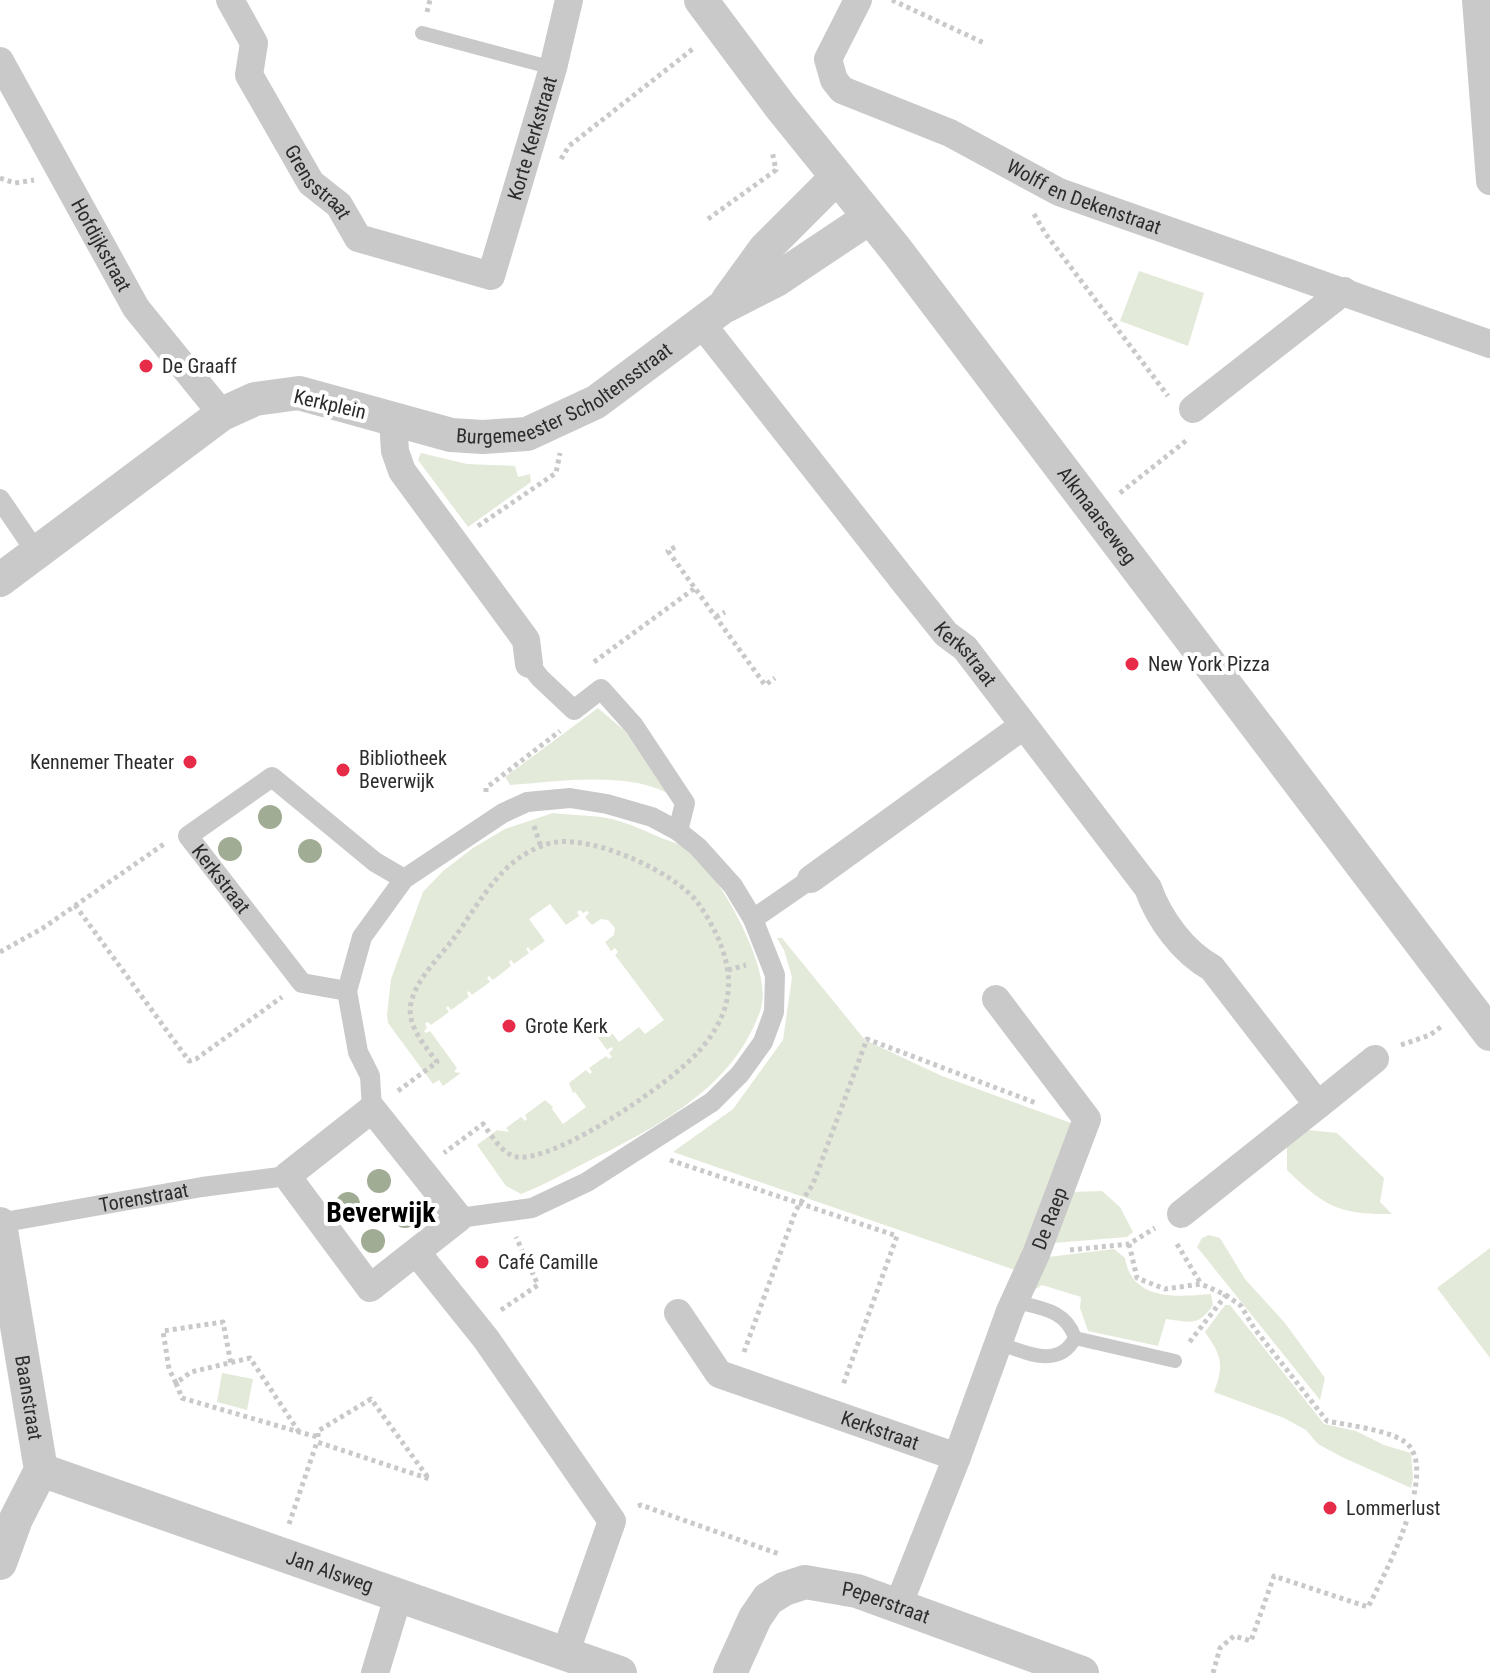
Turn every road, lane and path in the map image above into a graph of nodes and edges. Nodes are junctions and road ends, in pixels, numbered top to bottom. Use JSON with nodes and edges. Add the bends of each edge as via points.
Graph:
{"nodes":[{"id":1,"x":230,"y":0,"type":"edge"},
{"id":2,"x":569,"y":0,"type":"edge"},
{"id":3,"x":701,"y":0,"type":"edge"},
{"id":4,"x":858,"y":0,"type":"edge"},
{"id":5,"x":892,"y":0,"type":"edge"},
{"id":6,"x":1476,"y":0,"type":"edge"},
{"id":7,"x":722,"y":27,"type":"junction"},
{"id":8,"x":422,"y":33,"type":"dead end"},
{"id":9,"x":984,"y":43,"type":"dead end"},
{"id":10,"x":0,"y":61,"type":"edge"},
{"id":11,"x":553,"y":68,"type":"junction"},
{"id":12,"x":561,"y":159,"type":"dead end"},
{"id":13,"x":837,"y":177,"type":"junction"},
{"id":14,"x":1490,"y":181,"type":"edge"},
{"id":15,"x":1049,"y":187,"type":"junction"},
{"id":16,"x":869,"y":218,"type":"junction"},
{"id":17,"x":491,"y":276,"type":"joint"},
{"id":18,"x":1344,"y":291,"type":"junction"},
{"id":19,"x":712,"y":315,"type":"junction"},
{"id":20,"x":1490,"y":344,"type":"edge"},
{"id":21,"x":1188,"y":412,"type":"junction"},
{"id":22,"x":222,"y":414,"type":"junction"},
{"id":23,"x":570,"y":415,"type":"junction"},
{"id":24,"x":393,"y":420,"type":"junction"},
{"id":25,"x":0,"y":499,"type":"edge"},
{"id":26,"x":1094,"y":513,"type":"junction"},
{"id":27,"x":454,"y":542,"type":"junction"},
{"id":28,"x":675,"y":547,"type":"dead end"},
{"id":29,"x":36,"y":552,"type":"junction"},
{"id":30,"x":0,"y":580,"type":"edge"},
{"id":31,"x":695,"y":588,"type":"junction"},
{"id":32,"x":725,"y":612,"type":"dead end"},
{"id":33,"x":716,"y":617,"type":"junction"},
{"id":34,"x":529,"y":664,"type":"joint"},
{"id":35,"x":775,"y":678,"type":"dead end"},
{"id":36,"x":555,"y":691,"type":"junction"},
{"id":37,"x":574,"y":710,"type":"junction"},
{"id":38,"x":1023,"y":726,"type":"junction"},
{"id":39,"x":487,"y":823,"type":"junction"},
{"id":40,"x":678,"y":831,"type":"junction"},
{"id":41,"x":188,"y":836,"type":"junction"},
{"id":42,"x":404,"y":879,"type":"junction"},
{"id":43,"x":811,"y":879,"type":"joint"},
{"id":44,"x":75,"y":905,"type":"junction"},
{"id":45,"x":753,"y":919,"type":"junction"},
{"id":46,"x":0,"y":952,"type":"edge"},
{"id":47,"x":302,"y":983,"type":"junction"},
{"id":48,"x":347,"y":991,"type":"junction"},
{"id":49,"x":996,"y":999,"type":"dead end"},
{"id":50,"x":1480,"y":1021,"type":"edge"},
{"id":51,"x":1375,"y":1059,"type":"joint"},
{"id":52,"x":1318,"y":1105,"type":"junction"},
{"id":53,"x":372,"y":1109,"type":"junction"},
{"id":54,"x":1087,"y":1119,"type":"junction"},
{"id":55,"x":652,"y":1141,"type":"junction"},
{"id":56,"x":420,"y":1169,"type":"junction"},
{"id":57,"x":287,"y":1176,"type":"junction"},
{"id":58,"x":799,"y":1205,"type":"junction"},
{"id":59,"x":504,"y":1212,"type":"junction"},
{"id":60,"x":459,"y":1218,"type":"junction"},
{"id":61,"x":1173,"y":1219,"type":"junction"},
{"id":62,"x":0,"y":1224,"type":"edge"},
{"id":63,"x":1129,"y":1244,"type":"junction"},
{"id":64,"x":417,"y":1253,"type":"junction"},
{"id":65,"x":1036,"y":1254,"type":"junction"},
{"id":66,"x":1201,"y":1284,"type":"junction"},
{"id":67,"x":1226,"y":1295,"type":"junction"},
{"id":68,"x":1013,"y":1301,"type":"junction"},
{"id":69,"x":678,"y":1313,"type":"dead end"},
{"id":70,"x":477,"y":1327,"type":"junction"},
{"id":71,"x":1075,"y":1338,"type":"junction"},
{"id":72,"x":998,"y":1343,"type":"junction"},
{"id":73,"x":1175,"y":1361,"type":"joint"},
{"id":74,"x":231,"y":1364,"type":"junction"},
{"id":75,"x":734,"y":1379,"type":"junction"},
{"id":76,"x":176,"y":1383,"type":"junction"},
{"id":77,"x":833,"y":1414,"type":"junction"},
{"id":78,"x":299,"y":1432,"type":"junction"},
{"id":79,"x":318,"y":1439,"type":"junction"},
{"id":80,"x":957,"y":1457,"type":"junction"},
{"id":81,"x":41,"y":1470,"type":"junction"},
{"id":82,"x":612,"y":1521,"type":"junction"},
{"id":83,"x":278,"y":1555,"type":"junction"},
{"id":84,"x":0,"y":1563,"type":"edge"},
{"id":85,"x":795,"y":1585,"type":"junction"},
{"id":86,"x":398,"y":1597,"type":"junction"},
{"id":87,"x":898,"y":1606,"type":"junction"},
{"id":88,"x":565,"y":1654,"type":"junction"},
{"id":89,"x":375,"y":1673,"type":"edge"},
{"id":90,"x":620,"y":1673,"type":"edge"},
{"id":91,"x":730,"y":1673,"type":"edge"},
{"id":92,"x":1082,"y":1673,"type":"edge"},
{"id":93,"x":1213,"y":1673,"type":"edge"}],
"edges":[{"from":1,"to":17,"type":"street","name":"Grensstraat","via":[[254,43],[249,75],[311,183],[339,205],[358,238]]},
{"from":2,"to":11,"type":"street","name":"Korte Kerkstraat"},
{"from":3,"to":7,"type":"street","name":"Alkmaarseweg"},
{"from":4,"to":15,"type":"street","name":"Wolff en Dekenstraat","via":[[828,59],[842,90],[950,133]]},
{"from":5,"to":9,"type":"path"},
{"from":6,"to":14,"type":"street"},
{"from":7,"to":12,"type":"path","via":[[569,146]]},
{"from":7,"to":13,"type":"street","name":"Alkmaarseweg"},
{"from":8,"to":11,"type":"lane"},
{"from":10,"to":22,"type":"street","name":"Hofdijkstraat","via":[[136,308]]},
{"from":11,"to":17,"type":"street","name":"Korte Kerkstraat"},
{"from":13,"to":16,"type":"street","name":"Alkmaarseweg"},
{"from":13,"to":19,"type":"street","name":"Burgemeester Scholtensstraat","via":[[765,249]]},
{"from":15,"to":18,"type":"street","name":"Wolff en Dekenstraat"},
{"from":15,"to":21,"type":"path","via":[[1033,212],[1045,233]]},
{"from":16,"to":19,"type":"street","name":"Burgemeester Scholtensstraat"},
{"from":16,"to":26,"type":"street","name":"Alkmaarseweg"},
{"from":18,"to":20,"type":"street","name":"Wolff en Dekenstraat"},
{"from":18,"to":21,"type":"street"},
{"from":19,"to":23,"type":"street","name":"Burgemeester Scholtensstraat","via":[[596,402]]},
{"from":19,"to":38,"type":"street","name":"Kerkstraat","via":[[906,584],[946,634],[965,648]]},
{"from":21,"to":26,"type":"path","via":[[1189,439]]},
{"from":22,"to":24,"type":"street","name":"Kerkplein","via":[[255,399],[299,393]]},
{"from":22,"to":29,"type":"street"},
{"from":23,"to":24,"type":"street","name":"Burgemeester Scholtensstraat","via":[[527,434],[483,437]]},
{"from":23,"to":27,"type":"path","via":[[556,473]]},
{"from":24,"to":27,"type":"street","via":[[402,471]]},
{"from":25,"to":29,"type":"street"},
{"from":26,"to":50,"type":"street","name":"Alkmaarseweg"},
{"from":27,"to":34,"type":"street","via":[[526,640]]},
{"from":28,"to":31,"type":"path","via":[[668,551]]},
{"from":29,"to":30,"type":"street"},
{"from":31,"to":33,"type":"path"},
{"from":31,"to":36,"type":"path"},
{"from":32,"to":33,"type":"path"},
{"from":33,"to":35,"type":"path","via":[[765,685]]},
{"from":34,"to":36,"type":"street"},
{"from":36,"to":37,"type":"street"},
{"from":37,"to":39,"type":"path","via":[[561,730],[486,788]]},
{"from":37,"to":40,"type":"street","via":[[601,689],[634,726],[685,803]]},
{"from":38,"to":43,"type":"street"},
{"from":38,"to":52,"type":"street","via":[[1148,888],[1154,905],[1194,958],[1212,968]]},
{"from":39,"to":40,"type":"street","via":[[527,802],[570,798],[652,817]]},
{"from":39,"to":42,"type":"street"},
{"from":40,"to":45,"type":"street","via":[[718,868]]},
{"from":41,"to":42,"type":"street","name":"Kerkstraat","via":[[272,777],[375,862]]},
{"from":41,"to":44,"type":"path","via":[[159,846]]},
{"from":41,"to":47,"type":"street","name":"Kerkstraat"},
{"from":42,"to":48,"type":"street","via":[[362,937]]},
{"from":43,"to":45,"type":"street"},
{"from":44,"to":46,"type":"path"},
{"from":44,"to":47,"type":"path","via":[[189,1061]]},
{"from":45,"to":55,"type":"street","via":[[775,975],[774,1012],[763,1042],[712,1102]]},
{"from":47,"to":48,"type":"street"},
{"from":48,"to":53,"type":"street","via":[[358,1052],[370,1076]]},
{"from":49,"to":54,"type":"street"},
{"from":50,"to":51,"type":"path"},
{"from":51,"to":52,"type":"street"},
{"from":52,"to":61,"type":"street"},
{"from":53,"to":56,"type":"street"},
{"from":53,"to":56,"type":"path","via":[[437,1062],[411,1020],[417,987],[492,883],[519,858],[558,842],[611,850],[676,883],[695,900],[723,949],[728,984],[722,1015],[698,1053],[603,1125],[566,1144],[516,1157],[499,1147],[483,1124]]},
{"from":53,"to":57,"type":"street"},
{"from":54,"to":58,"type":"path","via":[[867,1039],[813,1184]]},
{"from":54,"to":65,"type":"street","name":"De Raep"},
{"from":55,"to":58,"type":"path","via":[[666,1158]]},
{"from":55,"to":59,"type":"street","via":[[587,1182],[532,1208]]},
{"from":56,"to":60,"type":"street"},
{"from":57,"to":62,"type":"street","name":"Torenstraat"},
{"from":57,"to":64,"type":"street","via":[[370,1288]]},
{"from":58,"to":75,"type":"path"},
{"from":58,"to":77,"type":"path","via":[[897,1236]]},
{"from":59,"to":60,"type":"street"},
{"from":59,"to":70,"type":"path","via":[[538,1285]]},
{"from":60,"to":64,"type":"street"},
{"from":61,"to":63,"type":"path"},
{"from":61,"to":66,"type":"path"},
{"from":62,"to":81,"type":"street","name":"Baanstraat"},
{"from":63,"to":65,"type":"path"},
{"from":63,"to":66,"type":"path","via":[[1137,1278],[1165,1289]]},
{"from":64,"to":70,"type":"street"},
{"from":65,"to":68,"type":"street","name":"De Raep"},
{"from":66,"to":67,"type":"path"},
{"from":67,"to":73,"type":"path"},
{"from":67,"to":93,"type":"path","via":[[1241,1306],[1327,1421],[1404,1440],[1414,1452],[1417,1481],[1394,1555],[1368,1607],[1274,1576],[1251,1641],[1234,1636],[1220,1648]]},
{"from":68,"to":71,"type":"lane","via":[[1061,1316]]},
{"from":68,"to":72,"type":"street","name":"De Raep"},
{"from":69,"to":75,"type":"street","name":"Kerkstraat","via":[[719,1374]]},
{"from":70,"to":82,"type":"street"},
{"from":71,"to":72,"type":"lane","via":[[1057,1356],[1041,1357]]},
{"from":71,"to":73,"type":"lane"},
{"from":72,"to":80,"type":"street","name":"De Raep"},
{"from":74,"to":76,"type":"path","via":[[191,1372]]},
{"from":74,"to":76,"type":"path","via":[[223,1322],[163,1331]]},
{"from":74,"to":78,"type":"path","via":[[250,1358]]},
{"from":75,"to":77,"type":"street","name":"Kerkstraat"},
{"from":76,"to":78,"type":"path","via":[[182,1398]]},
{"from":77,"to":80,"type":"street","name":"Kerkstraat"},
{"from":78,"to":79,"type":"path"},
{"from":79,"to":79,"type":"path","via":[[430,1479],[371,1399],[318,1431]]},
{"from":79,"to":83,"type":"path"},
{"from":80,"to":87,"type":"street"},
{"from":81,"to":83,"type":"street","name":"Jan Alsweg"},
{"from":81,"to":84,"type":"street"},
{"from":82,"to":85,"type":"path","via":[[641,1505],[783,1555]]},
{"from":82,"to":88,"type":"street"},
{"from":83,"to":86,"type":"street","name":"Jan Alsweg"},
{"from":85,"to":87,"type":"street","name":"Peperstraat","via":[[857,1591]]},
{"from":85,"to":91,"type":"street","via":[[768,1599]]},
{"from":86,"to":88,"type":"street","name":"Jan Alsweg"},
{"from":86,"to":89,"type":"street"},
{"from":87,"to":92,"type":"street","name":"Peperstraat"},
{"from":88,"to":90,"type":"street","name":"Jan Alsweg"}]}
